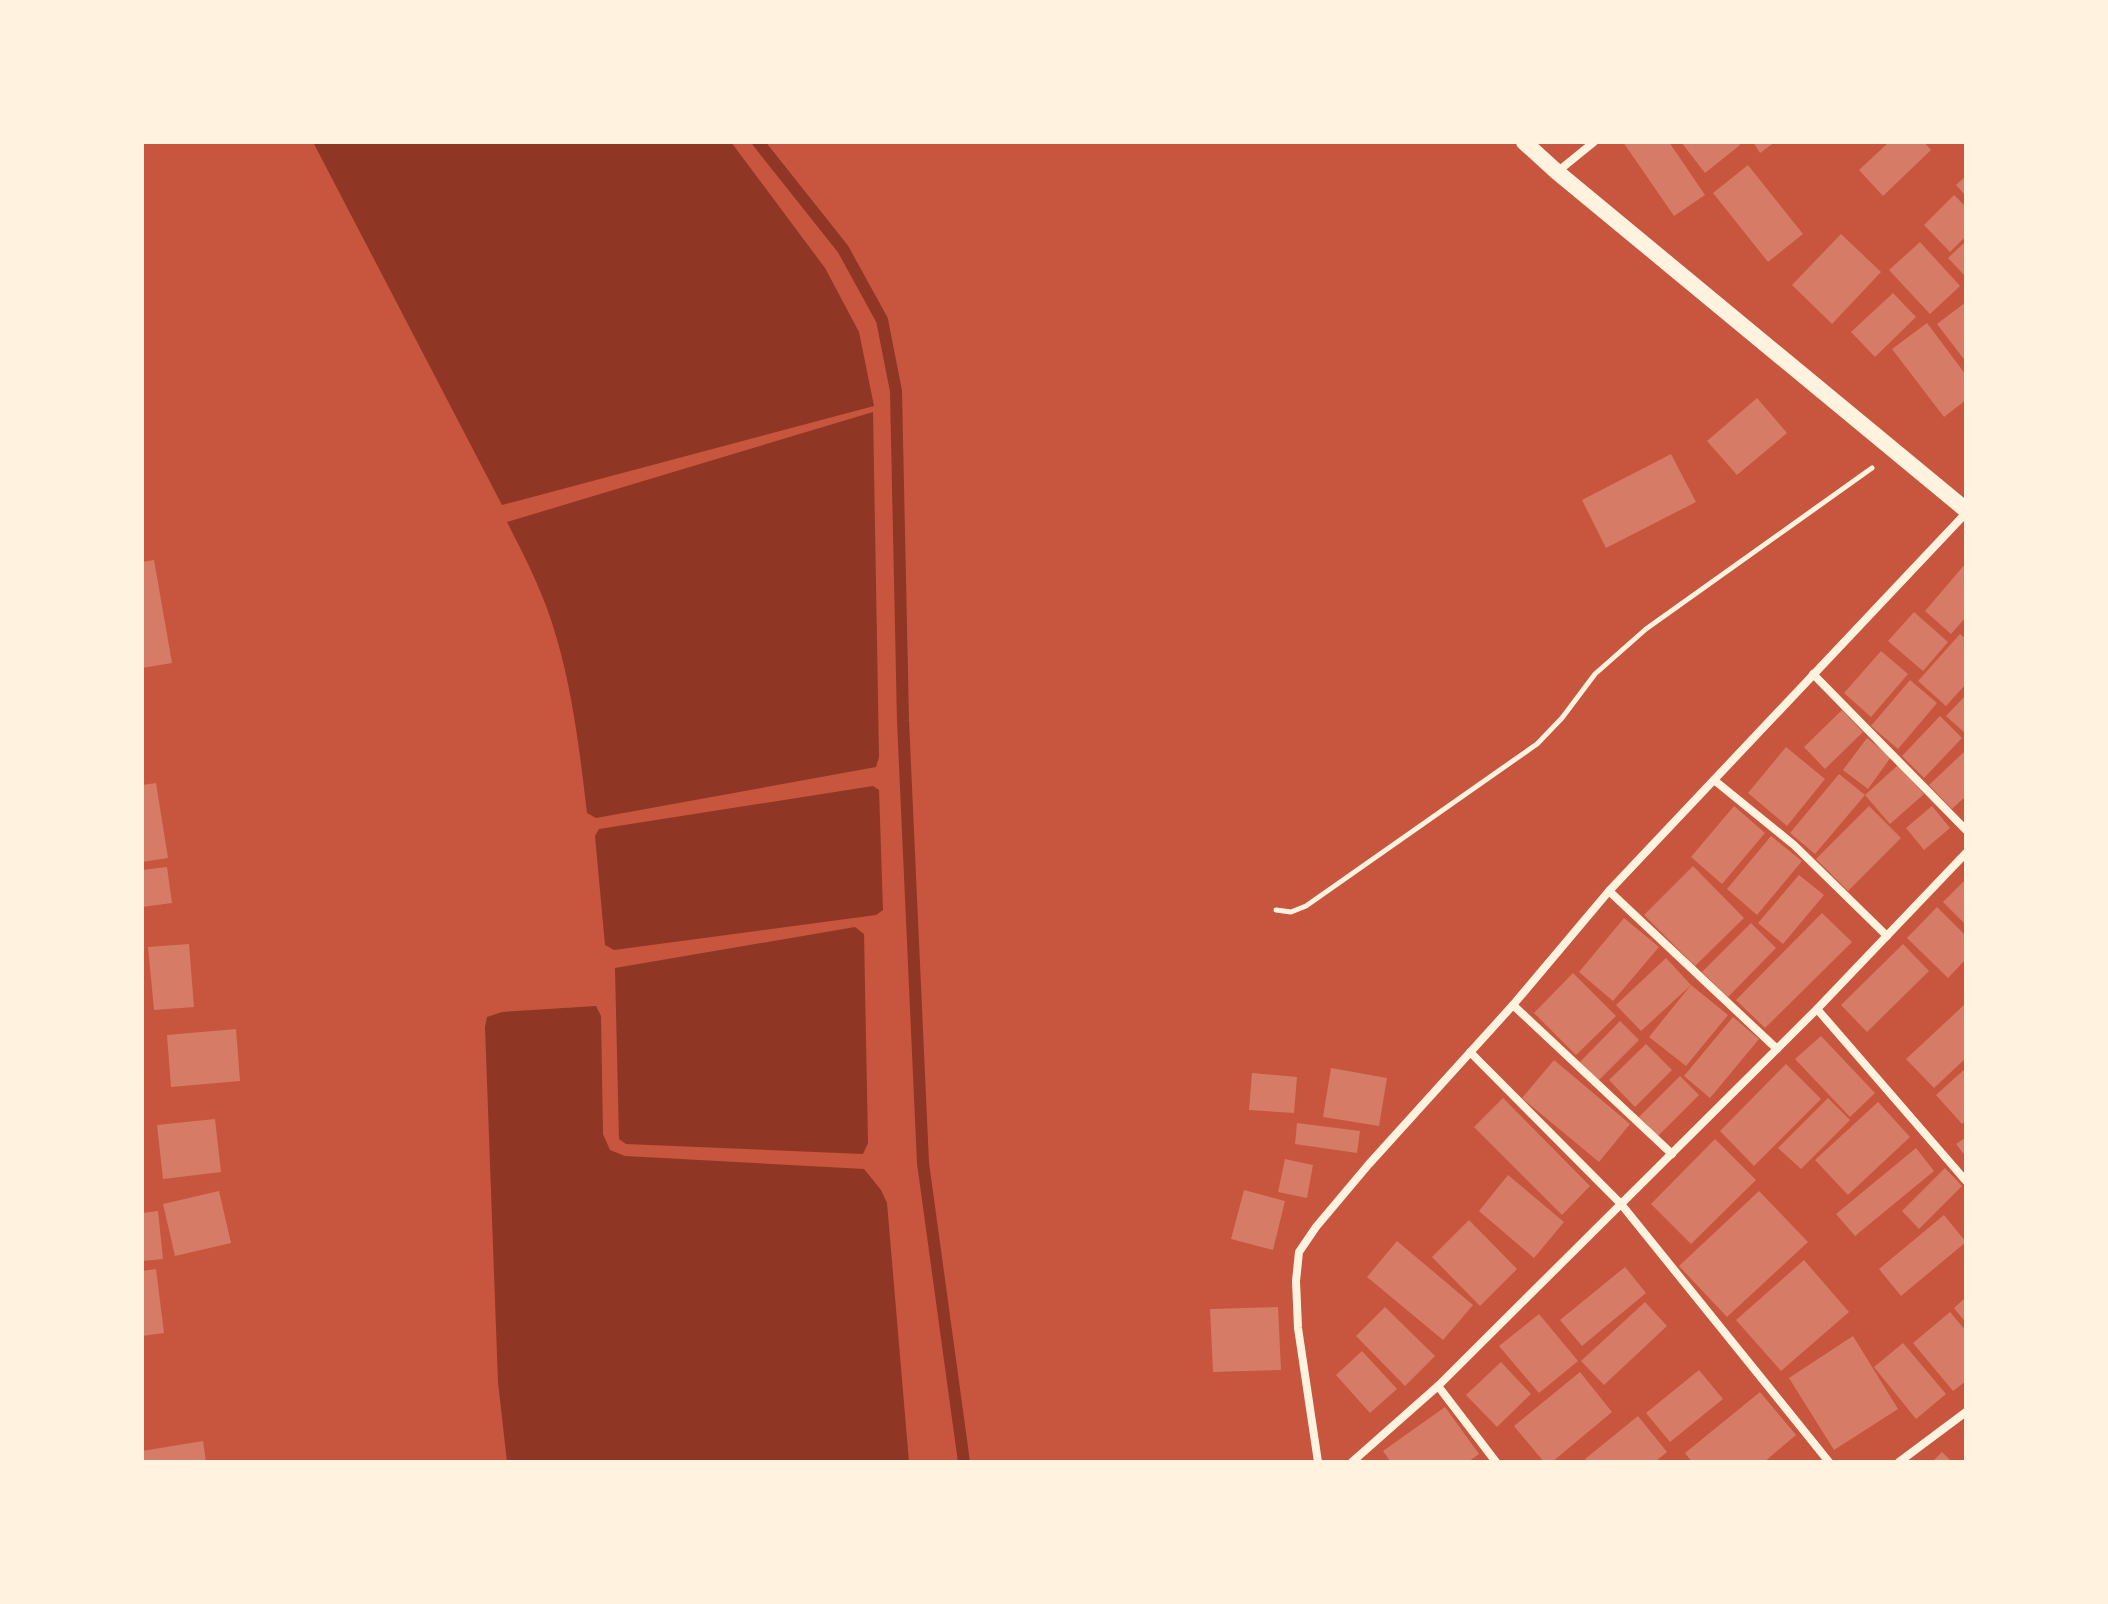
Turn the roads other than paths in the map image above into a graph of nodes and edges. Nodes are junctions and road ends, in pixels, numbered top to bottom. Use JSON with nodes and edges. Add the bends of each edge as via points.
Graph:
{"nodes":[{"id":1,"x":1524,"y":142,"type":"edge"},
{"id":2,"x":1594,"y":142,"type":"edge"},
{"id":3,"x":1557,"y":172,"type":"junction"},
{"id":4,"x":1966,"y":511,"type":"edge"},
{"id":5,"x":1813,"y":674,"type":"junction"},
{"id":6,"x":1714,"y":780,"type":"junction"},
{"id":7,"x":1966,"y":830,"type":"edge"},
{"id":8,"x":1966,"y":853,"type":"edge"},
{"id":9,"x":1609,"y":891,"type":"junction"},
{"id":10,"x":1887,"y":936,"type":"junction"},
{"id":11,"x":1513,"y":1005,"type":"junction"},
{"id":12,"x":1817,"y":1009,"type":"junction"},
{"id":13,"x":1777,"y":1049,"type":"junction"},
{"id":14,"x":1470,"y":1052,"type":"junction"},
{"id":15,"x":1672,"y":1154,"type":"junction"},
{"id":16,"x":1966,"y":1181,"type":"edge"},
{"id":17,"x":1621,"y":1204,"type":"junction"},
{"id":18,"x":1438,"y":1386,"type":"junction"},
{"id":19,"x":1966,"y":1412,"type":"edge"},
{"id":20,"x":1318,"y":1462,"type":"edge"},
{"id":21,"x":1352,"y":1462,"type":"edge"},
{"id":22,"x":1496,"y":1462,"type":"edge"},
{"id":23,"x":1829,"y":1462,"type":"edge"},
{"id":24,"x":1899,"y":1462,"type":"edge"}],
"edges":[{"from":1,"to":3,"type":"main road"},
{"from":2,"to":3,"type":"street"},
{"from":3,"to":4,"type":"main road"},
{"from":4,"to":5,"type":"street"},
{"from":5,"to":6,"type":"street"},
{"from":5,"to":7,"type":"street"},
{"from":6,"to":9,"type":"street"},
{"from":6,"to":10,"type":"street","via":[[1794,845]]},
{"from":8,"to":10,"type":"street"},
{"from":9,"to":11,"type":"street"},
{"from":9,"to":13,"type":"street"},
{"from":10,"to":12,"type":"street"},
{"from":11,"to":14,"type":"street"},
{"from":11,"to":15,"type":"street"},
{"from":12,"to":13,"type":"street"},
{"from":12,"to":16,"type":"street"},
{"from":13,"to":15,"type":"street"},
{"from":14,"to":17,"type":"street"},
{"from":14,"to":20,"type":"street","via":[[1299,1252],[1298,1328]]},
{"from":15,"to":17,"type":"street"},
{"from":17,"to":18,"type":"street"},
{"from":17,"to":23,"type":"street"},
{"from":18,"to":21,"type":"street"},
{"from":18,"to":22,"type":"street"},
{"from":19,"to":24,"type":"street"}]}
